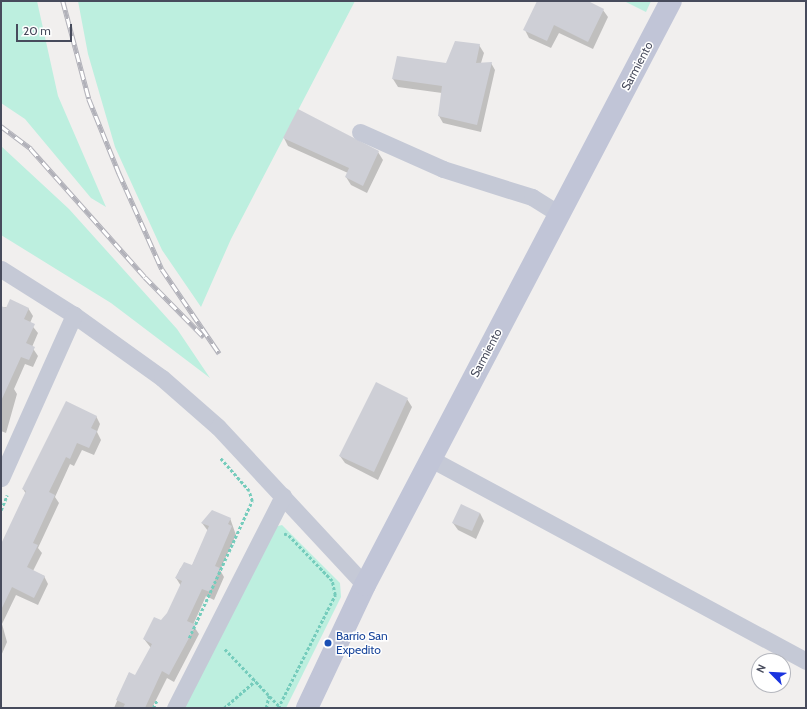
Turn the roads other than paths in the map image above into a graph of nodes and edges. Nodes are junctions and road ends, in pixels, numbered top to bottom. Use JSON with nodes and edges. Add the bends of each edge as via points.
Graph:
{"nodes":[{"id":1,"x":671,"y":1,"type":"edge"},
{"id":2,"x":360,"y":132,"type":"dead end"},
{"id":3,"x":559,"y":214,"type":"junction"},
{"id":4,"x":1,"y":269,"type":"edge"},
{"id":5,"x":74,"y":315,"type":"junction"},
{"id":6,"x":431,"y":459,"type":"junction"},
{"id":7,"x":5,"y":484,"type":"edge"},
{"id":8,"x":283,"y":496,"type":"junction"},
{"id":9,"x":365,"y":585,"type":"junction"},
{"id":10,"x":806,"y":661,"type":"edge"},
{"id":11,"x":175,"y":708,"type":"edge"},
{"id":12,"x":307,"y":708,"type":"edge"}],
"edges":[{"from":1,"to":3,"type":"main road","name":"Sarmiento"},
{"from":2,"to":3,"type":"street","via":[[442,169],[532,197]]},
{"from":3,"to":6,"type":"main road","name":"Sarmiento"},
{"from":4,"to":5,"type":"street"},
{"from":5,"to":7,"type":"street"},
{"from":5,"to":8,"type":"street","via":[[162,378],[218,427]]},
{"from":6,"to":9,"type":"main road","name":"Sarmiento"},
{"from":6,"to":10,"type":"street"},
{"from":8,"to":9,"type":"street"},
{"from":8,"to":11,"type":"street"},
{"from":9,"to":12,"type":"main road","name":"Sarmiento"}]}
